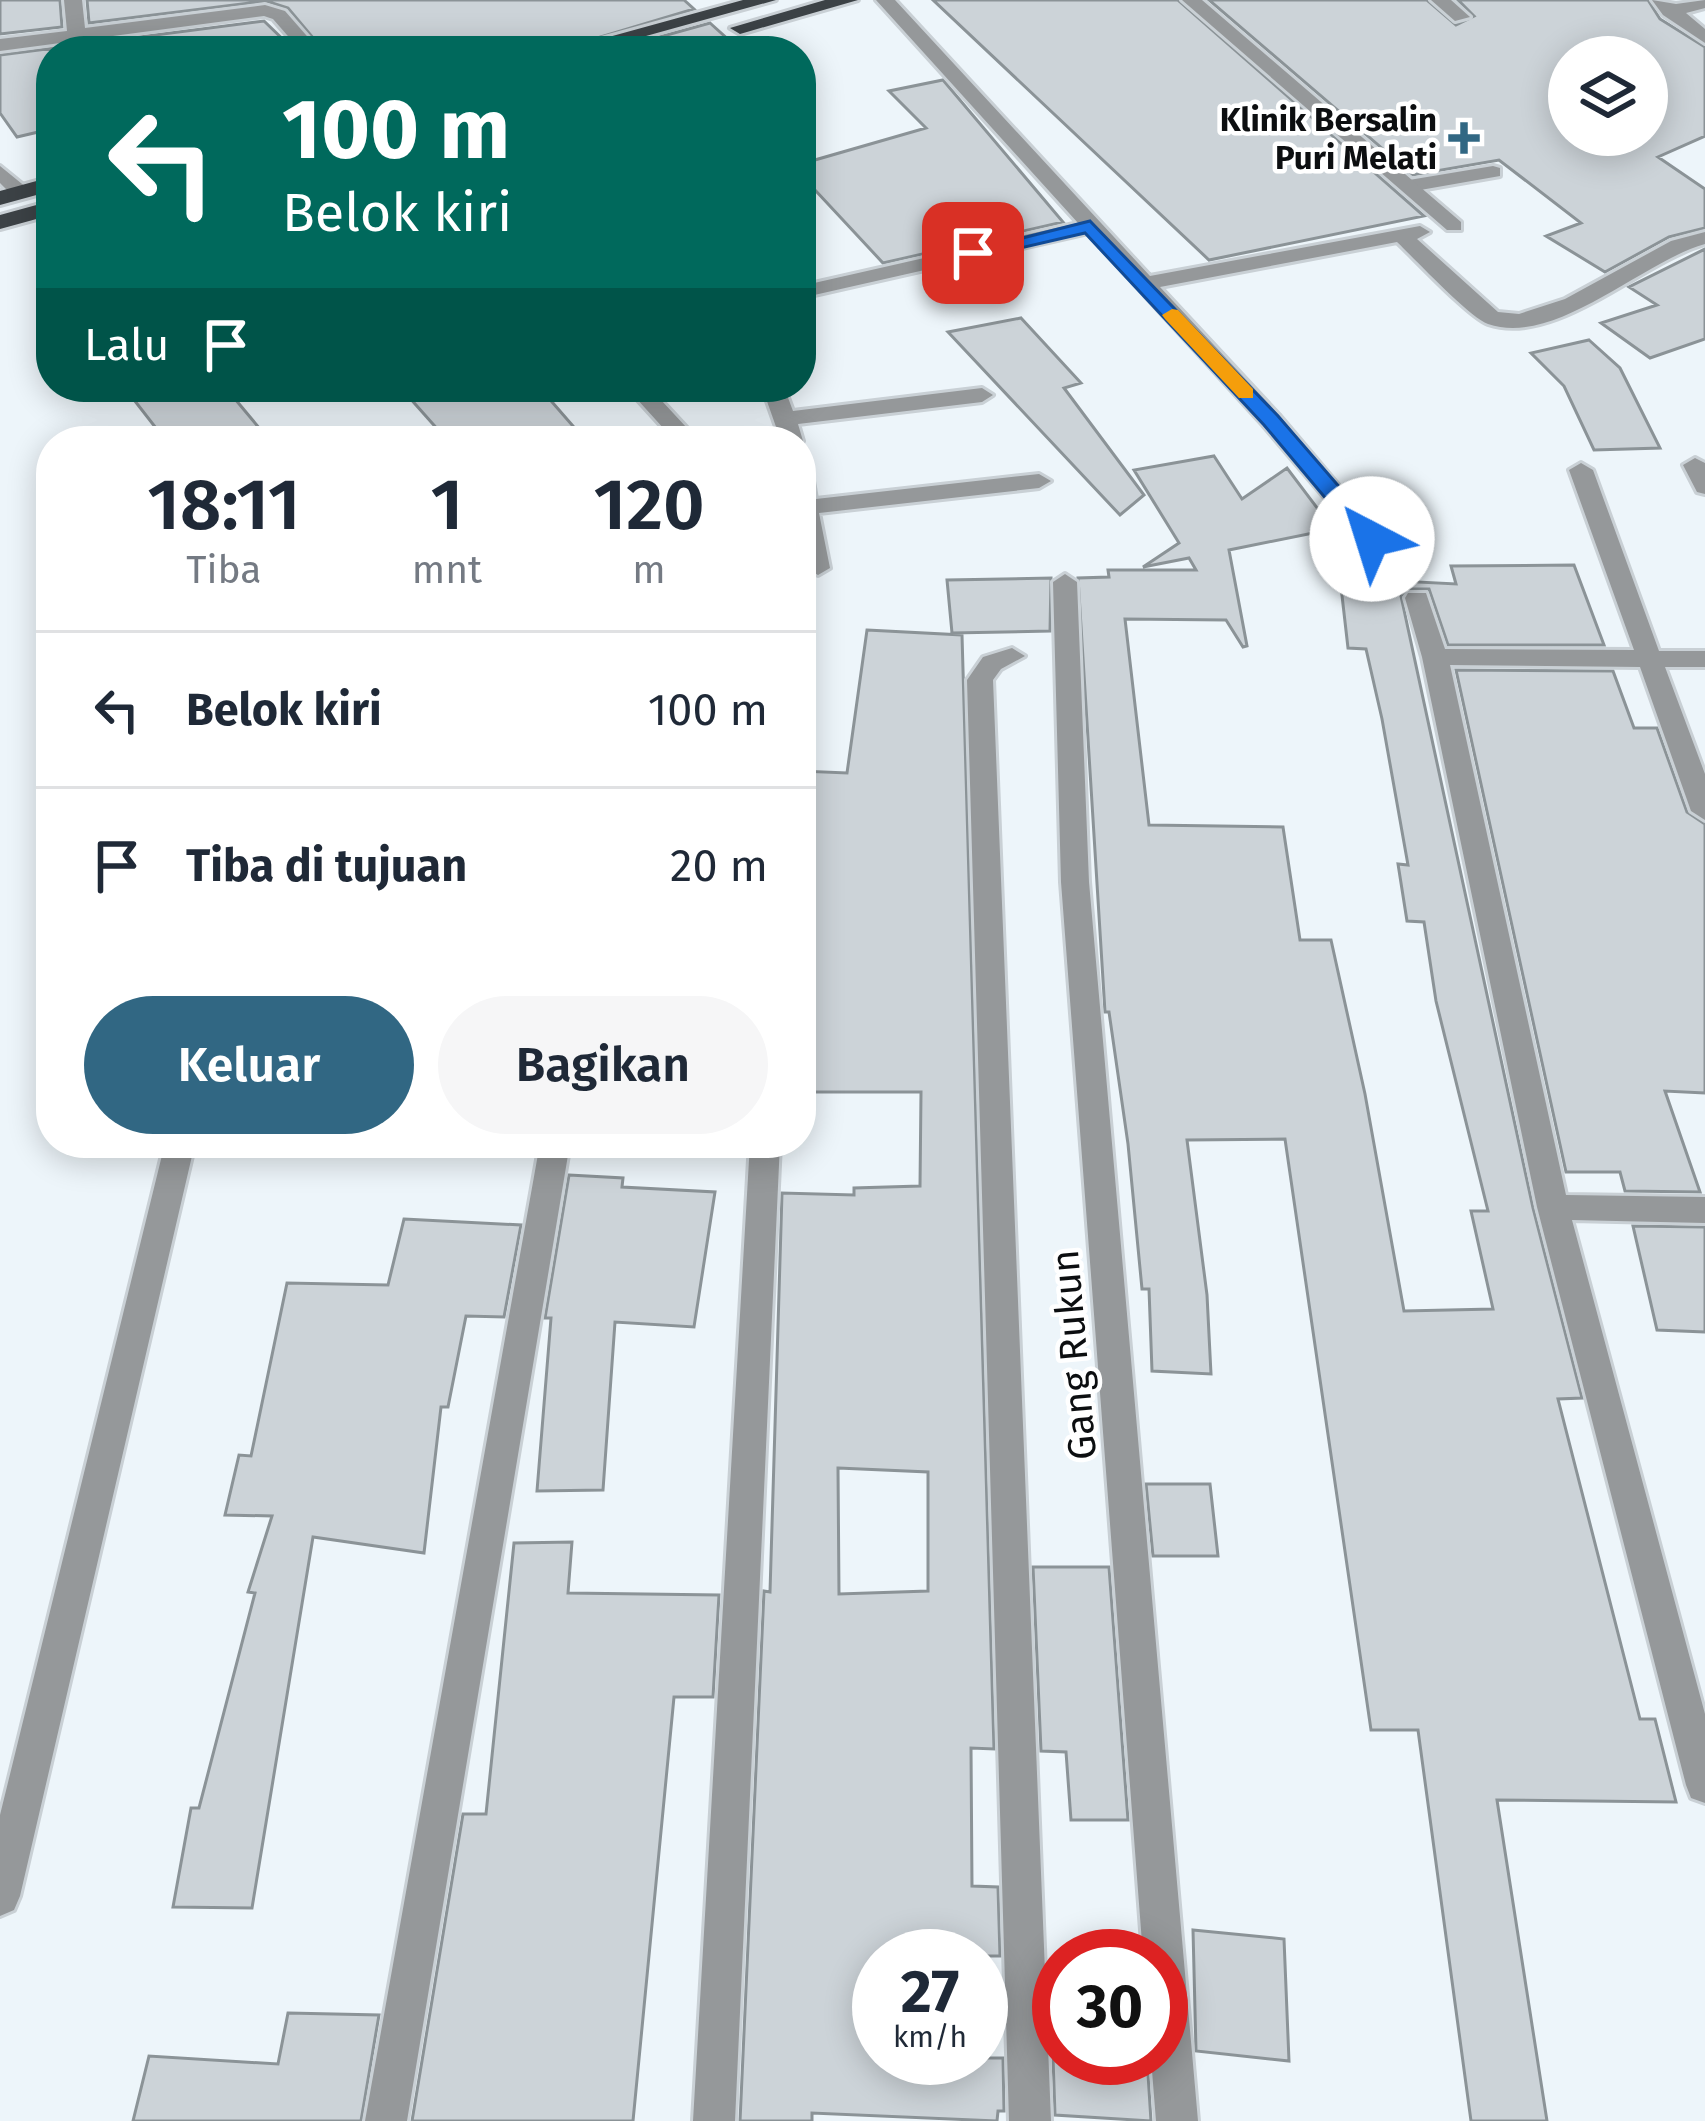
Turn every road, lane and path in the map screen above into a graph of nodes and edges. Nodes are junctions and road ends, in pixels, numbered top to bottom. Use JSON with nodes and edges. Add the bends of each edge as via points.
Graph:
{"nodes":[{"id":1,"x":73,"y":0,"type":"edge"},
{"id":2,"x":766,"y":0,"type":"edge"},
{"id":3,"x":848,"y":0,"type":"edge"},
{"id":4,"x":886,"y":0,"type":"edge"},
{"id":5,"x":1191,"y":0,"type":"edge"},
{"id":6,"x":1440,"y":0,"type":"edge"},
{"id":7,"x":1705,"y":3,"type":"edge"},
{"id":8,"x":278,"y":6,"type":"edge"},
{"id":9,"x":1665,"y":6,"type":"edge"},
{"id":10,"x":1461,"y":17,"type":"dead end"},
{"id":11,"x":77,"y":36,"type":"joint"},
{"id":12,"x":300,"y":36,"type":"edge"},
{"id":13,"x":626,"y":36,"type":"edge"},
{"id":14,"x":710,"y":36,"type":"edge"},
{"id":15,"x":1705,"y":38,"type":"edge"},
{"id":16,"x":36,"y":41,"type":"edge"},
{"id":17,"x":0,"y":45,"type":"edge"},
{"id":18,"x":0,"y":172,"type":"edge"},
{"id":19,"x":1493,"y":172,"type":"dead end"},
{"id":20,"x":1409,"y":186,"type":"junction"},
{"id":21,"x":10,"y":195,"type":"edge"},
{"id":22,"x":36,"y":212,"type":"edge"},
{"id":23,"x":0,"y":222,"type":"edge"},
{"id":24,"x":1090,"y":226,"type":"junction"},
{"id":25,"x":1402,"y":236,"type":"junction"},
{"id":26,"x":1705,"y":238,"type":"edge"},
{"id":27,"x":1143,"y":284,"type":"junction"},
{"id":28,"x":816,"y":289,"type":"edge"},
{"id":29,"x":982,"y":395,"type":"dead end"},
{"id":30,"x":651,"y":402,"type":"edge"},
{"id":31,"x":674,"y":426,"type":"edge"},
{"id":32,"x":812,"y":426,"type":"edge"},
{"id":33,"x":1580,"y":470,"type":"dead end"},
{"id":34,"x":1039,"y":481,"type":"dead end"},
{"id":35,"x":816,"y":507,"type":"edge"},
{"id":36,"x":1372,"y":539,"type":"dead end"},
{"id":37,"x":816,"y":559,"type":"edge"},
{"id":38,"x":818,"y":568,"type":"dead end"},
{"id":39,"x":1065,"y":582,"type":"dead end"},
{"id":40,"x":1417,"y":598,"type":"dead end"},
{"id":41,"x":1012,"y":656,"type":"dead end"},
{"id":42,"x":1435,"y":657,"type":"junction"},
{"id":43,"x":1705,"y":659,"type":"edge"},
{"id":44,"x":1654,"y":660,"type":"junction"},
{"id":45,"x":1705,"y":811,"type":"edge"},
{"id":46,"x":176,"y":1158,"type":"edge"},
{"id":47,"x":553,"y":1158,"type":"edge"},
{"id":48,"x":764,"y":1158,"type":"edge"},
{"id":49,"x":1553,"y":1208,"type":"junction"},
{"id":50,"x":1705,"y":1210,"type":"edge"},
{"id":51,"x":1705,"y":1785,"type":"edge"},
{"id":52,"x":0,"y":1896,"type":"edge"},
{"id":53,"x":386,"y":2121,"type":"edge"},
{"id":54,"x":714,"y":2121,"type":"edge"},
{"id":55,"x":1030,"y":2121,"type":"edge"},
{"id":56,"x":1177,"y":2121,"type":"edge"}],
"edges":[{"from":1,"to":11,"type":"street"},
{"from":2,"to":13,"type":"highway"},
{"from":3,"to":14,"type":"highway"},
{"from":4,"to":24,"type":"street"},
{"from":5,"to":20,"type":"street"},
{"from":6,"to":10,"type":"street"},
{"from":7,"to":9,"type":"street"},
{"from":8,"to":11,"type":"street"},
{"from":8,"to":12,"type":"street"},
{"from":9,"to":15,"type":"street"},
{"from":16,"to":17,"type":"street"},
{"from":18,"to":21,"type":"street"},
{"from":19,"to":20,"type":"street"},
{"from":20,"to":25,"type":"street","via":[[1454,226]]},
{"from":22,"to":23,"type":"highway"},
{"from":24,"to":27,"type":"street"},
{"from":24,"to":28,"type":"street"},
{"from":25,"to":26,"type":"street","via":[[1492,318],[1508,321],[1574,304],[1611,278]]},
{"from":25,"to":27,"type":"street"},
{"from":27,"to":36,"type":"street"},
{"from":29,"to":32,"type":"street"},
{"from":30,"to":31,"type":"street"},
{"from":33,"to":44,"type":"street"},
{"from":34,"to":35,"type":"street"},
{"from":37,"to":38,"type":"street"},
{"from":39,"to":56,"type":"street","name":"Gang Rukun","via":[[1075,882]]},
{"from":40,"to":42,"type":"street"},
{"from":41,"to":55,"type":"street","via":[[992,663],[980,680]]},
{"from":42,"to":44,"type":"street"},
{"from":42,"to":49,"type":"street"},
{"from":43,"to":44,"type":"street"},
{"from":44,"to":45,"type":"street"},
{"from":46,"to":52,"type":"street"},
{"from":47,"to":53,"type":"street"},
{"from":48,"to":54,"type":"street"},
{"from":49,"to":50,"type":"street"},
{"from":49,"to":51,"type":"street"}]}
